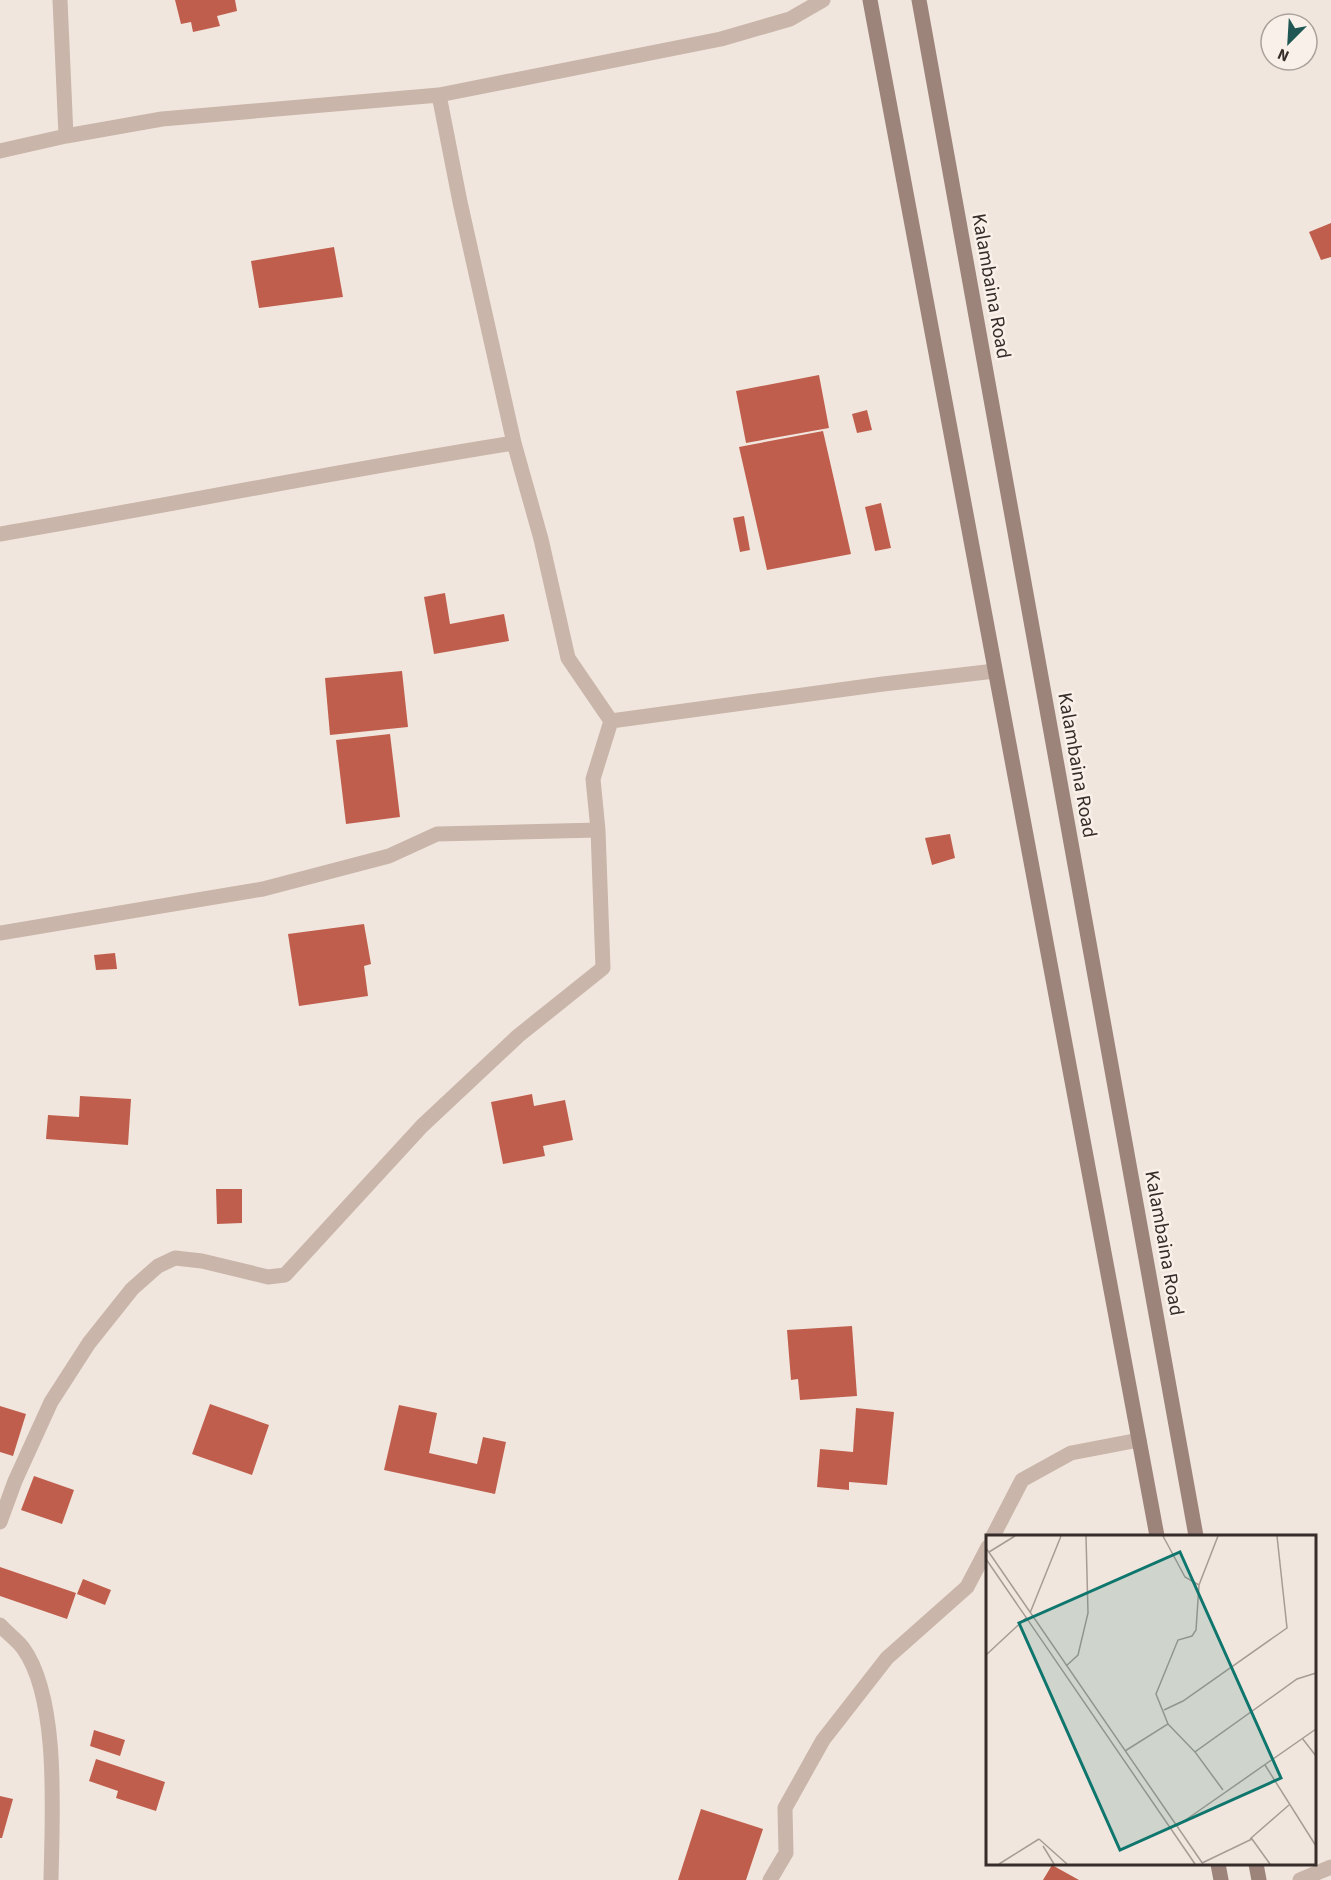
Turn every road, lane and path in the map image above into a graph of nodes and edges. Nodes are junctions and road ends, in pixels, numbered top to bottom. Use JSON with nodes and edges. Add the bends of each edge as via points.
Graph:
{"nodes":[{"id":1,"x":60,"y":0,"type":"edge"},
{"id":2,"x":823,"y":0,"type":"edge"},
{"id":3,"x":870,"y":0,"type":"edge"},
{"id":4,"x":919,"y":0,"type":"edge"},
{"id":5,"x":439,"y":95,"type":"junction"},
{"id":6,"x":66,"y":136,"type":"junction"},
{"id":7,"x":0,"y":151,"type":"edge"},
{"id":8,"x":514,"y":443,"type":"junction"},
{"id":9,"x":0,"y":534,"type":"edge"},
{"id":10,"x":995,"y":671,"type":"junction"},
{"id":11,"x":611,"y":721,"type":"junction"},
{"id":12,"x":598,"y":831,"type":"junction"},
{"id":13,"x":0,"y":933,"type":"edge"},
{"id":14,"x":1139,"y":1440,"type":"junction"},
{"id":15,"x":0,"y":1522,"type":"edge"},
{"id":16,"x":994,"y":1535,"type":"edge"},
{"id":17,"x":1157,"y":1535,"type":"edge"},
{"id":18,"x":1196,"y":1535,"type":"edge"},
{"id":19,"x":986,"y":1549,"type":"edge"},
{"id":20,"x":0,"y":1625,"type":"edge"},
{"id":21,"x":1218,"y":1865,"type":"edge"},
{"id":22,"x":1256,"y":1865,"type":"edge"},
{"id":23,"x":1331,"y":1867,"type":"edge"},
{"id":24,"x":51,"y":1880,"type":"edge"},
{"id":25,"x":770,"y":1880,"type":"edge"},
{"id":26,"x":1221,"y":1880,"type":"edge"},
{"id":27,"x":1259,"y":1880,"type":"edge"},
{"id":28,"x":1300,"y":1880,"type":"edge"}],
"edges":[{"from":1,"to":6,"type":"street"},
{"from":2,"to":5,"type":"street","via":[[790,19],[721,39]]},
{"from":3,"to":10,"type":"main road"},
{"from":4,"to":18,"type":"main road","name":"Kalambaina Road"},
{"from":5,"to":6,"type":"street","via":[[162,119]]},
{"from":5,"to":8,"type":"street"},
{"from":6,"to":7,"type":"street"},
{"from":8,"to":9,"type":"street"},
{"from":8,"to":11,"type":"street","via":[[568,657]]},
{"from":10,"to":11,"type":"street"},
{"from":10,"to":14,"type":"main road"},
{"from":11,"to":12,"type":"street","via":[[593,779]]},
{"from":12,"to":13,"type":"street","via":[[437,834],[388,856],[263,889]]},
{"from":12,"to":15,"type":"street","via":[[603,968],[518,1036],[422,1126],[285,1275],[268,1277],[175,1258],[158,1266],[132,1290],[89,1343],[51,1402]]},
{"from":14,"to":16,"type":"street","via":[[1071,1453],[1022,1480]]},
{"from":14,"to":17,"type":"main road"},
{"from":19,"to":25,"type":"street","via":[[967,1587],[887,1658],[823,1740],[785,1808],[786,1853]]},
{"from":20,"to":24,"type":"street","via":[[23,1649],[42,1689],[51,1759]]},
{"from":21,"to":26,"type":"main road"},
{"from":22,"to":27,"type":"main road"},
{"from":23,"to":28,"type":"street"}]}
